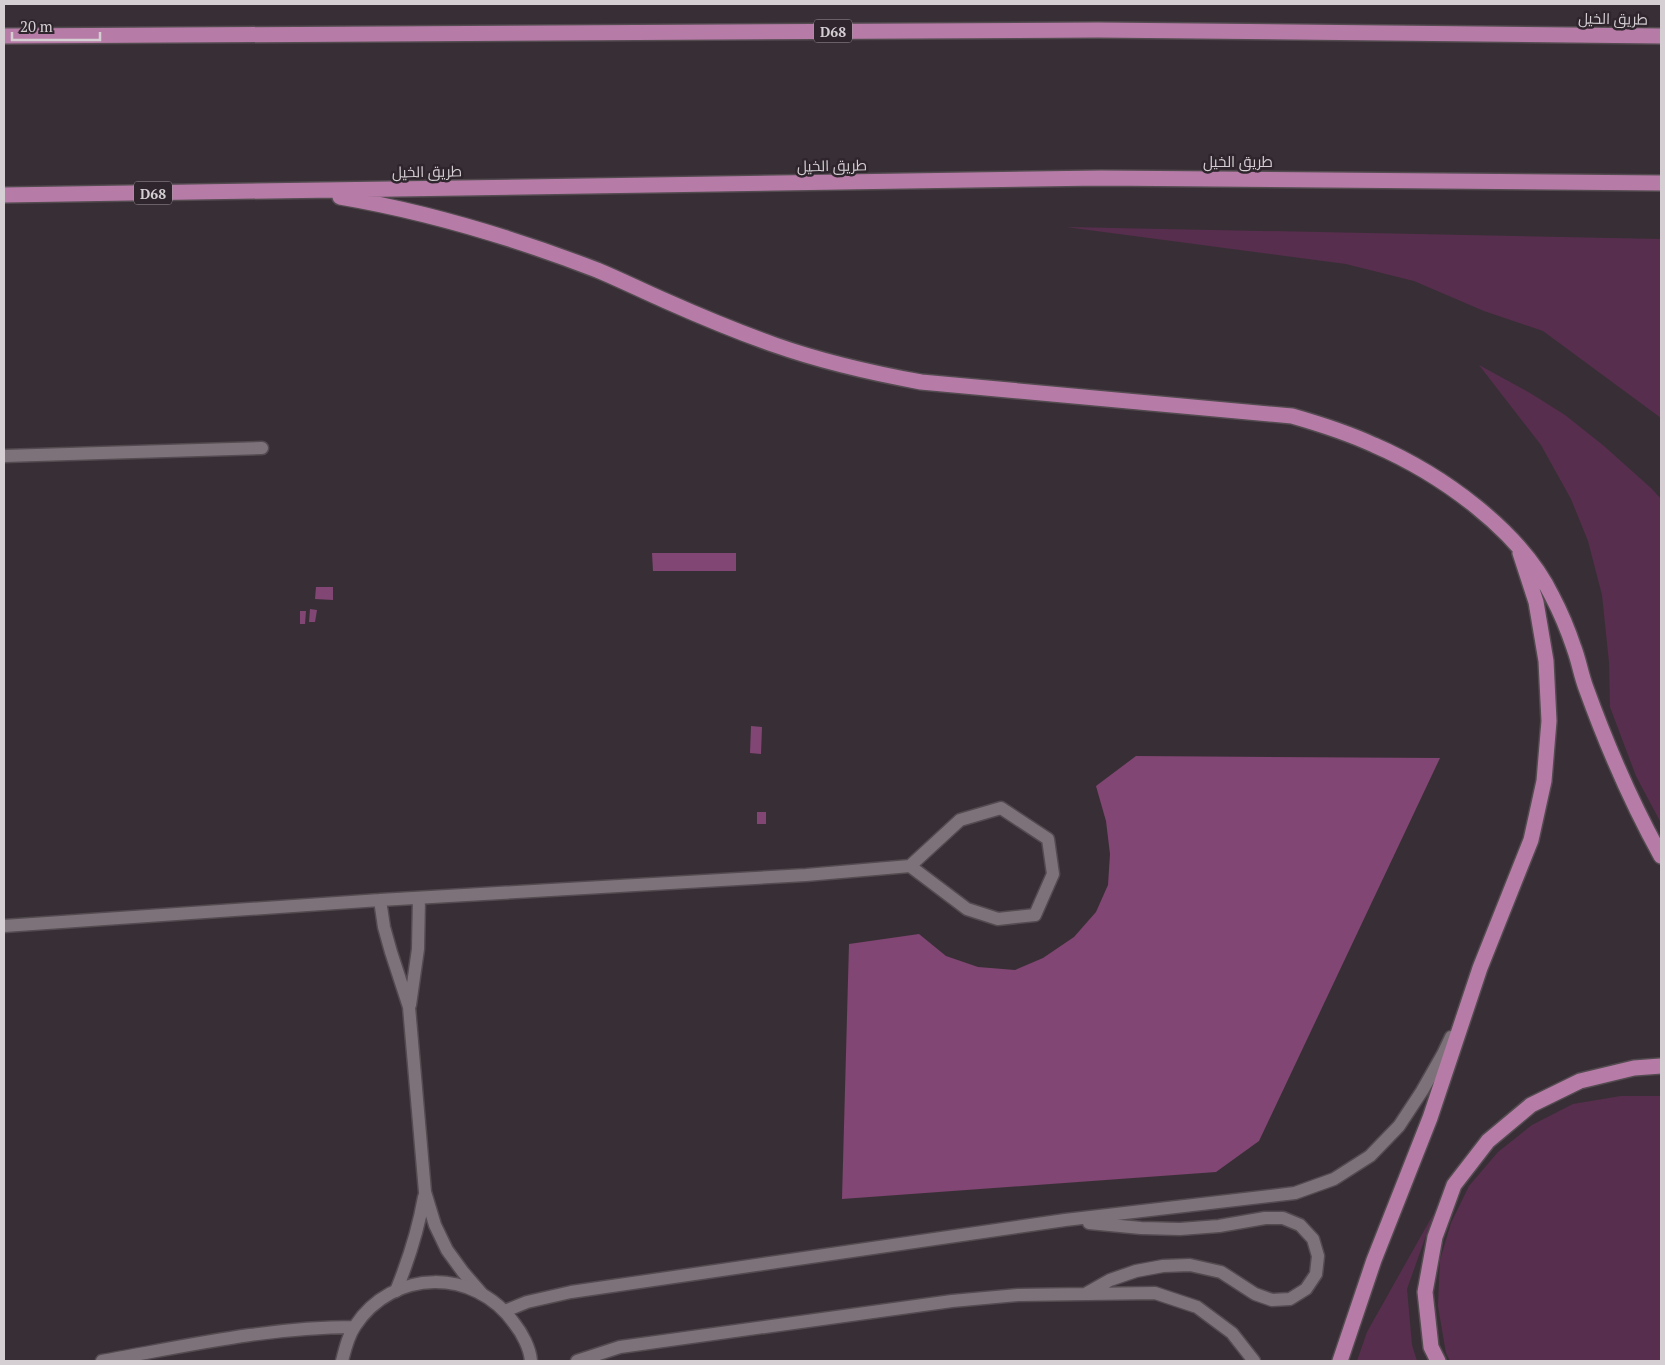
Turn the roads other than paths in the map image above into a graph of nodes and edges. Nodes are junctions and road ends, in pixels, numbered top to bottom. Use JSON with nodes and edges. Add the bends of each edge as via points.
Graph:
{"nodes":[{"id":1,"x":4,"y":36,"type":"edge"},
{"id":2,"x":1661,"y":36,"type":"edge"},
{"id":3,"x":1661,"y":183,"type":"edge"},
{"id":4,"x":301,"y":190,"type":"junction"},
{"id":5,"x":4,"y":194,"type":"edge"},
{"id":6,"x":262,"y":448,"type":"dead end"},
{"id":7,"x":4,"y":456,"type":"edge"},
{"id":8,"x":1518,"y":545,"type":"junction"},
{"id":9,"x":1661,"y":856,"type":"edge"},
{"id":10,"x":910,"y":866,"type":"junction"},
{"id":11,"x":419,"y":898,"type":"junction"},
{"id":12,"x":380,"y":900,"type":"junction"},
{"id":13,"x":4,"y":926,"type":"edge"},
{"id":14,"x":1480,"y":968,"type":"junction"},
{"id":15,"x":409,"y":1007,"type":"junction"},
{"id":16,"x":1661,"y":1066,"type":"edge"},
{"id":17,"x":425,"y":1192,"type":"junction"},
{"id":18,"x":1065,"y":1220,"type":"junction"},
{"id":19,"x":396,"y":1291,"type":"junction"},
{"id":20,"x":482,"y":1294,"type":"junction"},
{"id":21,"x":1084,"y":1294,"type":"junction"},
{"id":22,"x":505,"y":1311,"type":"junction"},
{"id":23,"x":354,"y":1326,"type":"junction"},
{"id":24,"x":102,"y":1361,"type":"edge"},
{"id":25,"x":342,"y":1361,"type":"edge"},
{"id":26,"x":531,"y":1361,"type":"edge"},
{"id":27,"x":577,"y":1361,"type":"edge"},
{"id":28,"x":1254,"y":1361,"type":"edge"},
{"id":29,"x":1340,"y":1361,"type":"edge"},
{"id":30,"x":1438,"y":1361,"type":"edge"}],
"edges":[{"from":1,"to":2,"type":"highway","name":"طريق الخيل","number":"D68","via":[[1098,30]]},
{"from":3,"to":4,"type":"highway","name":"طريق الخيل","number":"D68","via":[[1101,178]]},
{"from":4,"to":5,"type":"highway","name":"طريق الخيل","number":"D68"},
{"from":4,"to":8,"type":"highway","via":[[421,214],[521,243],[598,271],[774,345],[867,372],[921,382],[1292,416],[1375,445],[1414,465],[1451,488]]},
{"from":6,"to":7,"type":"street"},
{"from":8,"to":9,"type":"highway","via":[[1536,568],[1560,612],[1606,741]]},
{"from":8,"to":14,"type":"highway","via":[[1536,602],[1546,661],[1549,721],[1544,781],[1531,840]]},
{"from":10,"to":10,"type":"street","via":[[967,908],[998,919],[1035,915],[1053,874],[1048,839],[1001,808],[960,820]]},
{"from":10,"to":11,"type":"street"},
{"from":11,"to":12,"type":"street"},
{"from":11,"to":15,"type":"street","via":[[418,949]]},
{"from":12,"to":13,"type":"street"},
{"from":12,"to":15,"type":"street","via":[[391,952]]},
{"from":14,"to":18,"type":"street","via":[[1443,1054],[1399,1126],[1370,1156],[1334,1179],[1295,1193]]},
{"from":14,"to":29,"type":"highway","via":[[1430,1118],[1374,1260]]},
{"from":15,"to":17,"type":"street"},
{"from":16,"to":30,"type":"highway","via":[[1634,1068],[1580,1081],[1530,1105],[1488,1141],[1454,1185],[1435,1237],[1426,1292],[1431,1347]]},
{"from":17,"to":19,"type":"street","via":[[419,1230]]},
{"from":17,"to":20,"type":"street","via":[[434,1225],[447,1250]]},
{"from":18,"to":21,"type":"street","via":[[1180,1229],[1283,1218],[1300,1225],[1313,1239],[1318,1256],[1316,1274],[1306,1289],[1290,1299],[1272,1300],[1255,1294],[1221,1272],[1190,1265],[1136,1271]]},
{"from":18,"to":22,"type":"street","via":[[571,1292],[527,1302]]},
{"from":19,"to":20,"type":"street","via":[[417,1284],[439,1282],[461,1285]]},
{"from":19,"to":23,"type":"street","via":[[379,1300]]},
{"from":20,"to":22,"type":"street"},
{"from":21,"to":27,"type":"street","via":[[1018,1295],[943,1302],[620,1347]]},
{"from":21,"to":28,"type":"street","via":[[1155,1293],[1197,1307],[1232,1333]]},
{"from":22,"to":26,"type":"street","via":[[521,1333]]},
{"from":23,"to":24,"type":"street","via":[[245,1335]]},
{"from":23,"to":25,"type":"street"}]}
